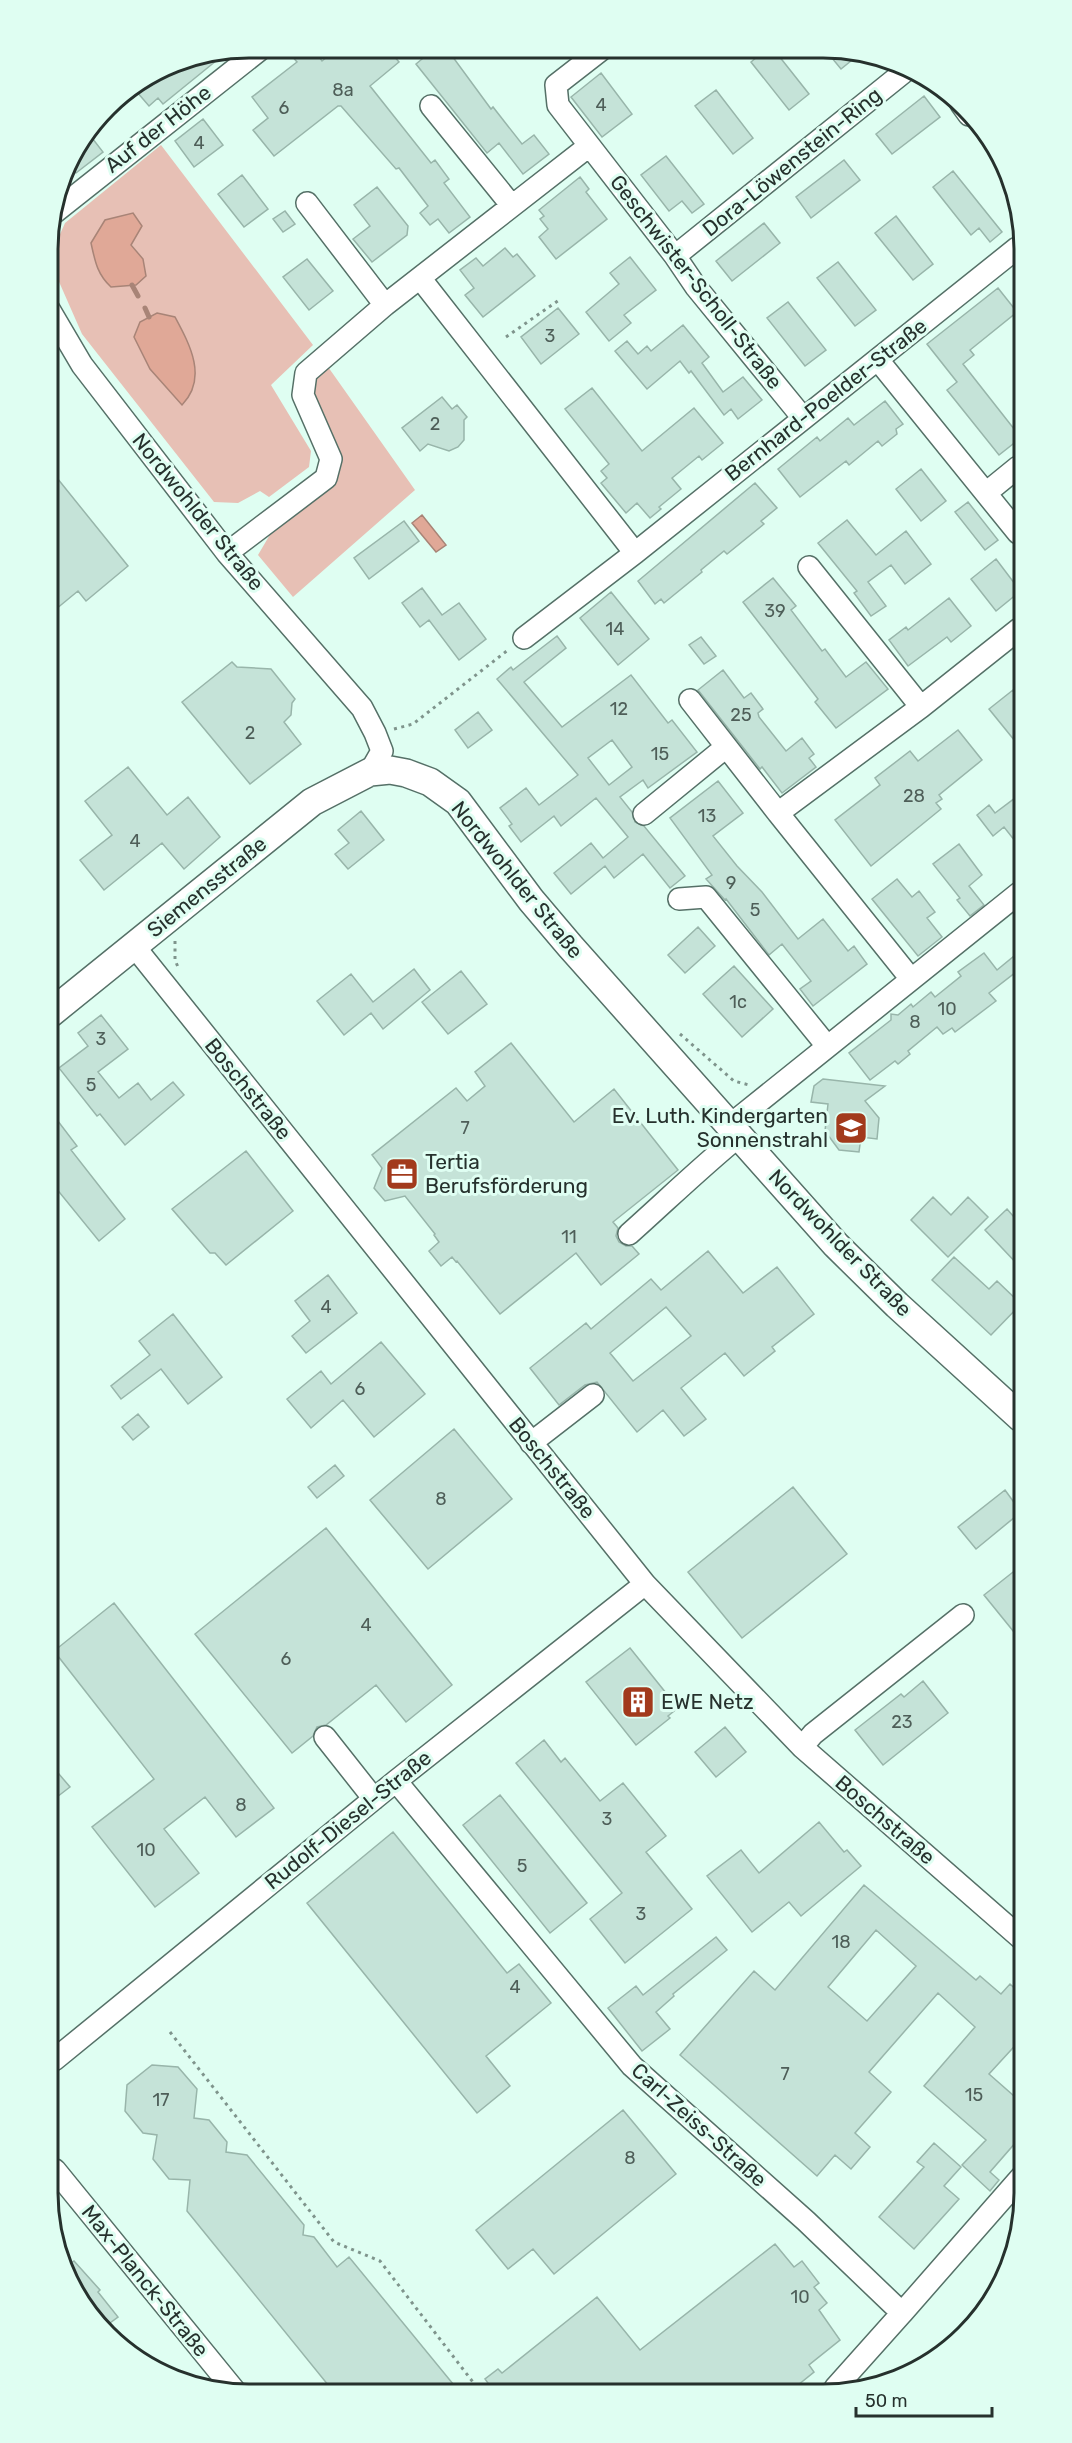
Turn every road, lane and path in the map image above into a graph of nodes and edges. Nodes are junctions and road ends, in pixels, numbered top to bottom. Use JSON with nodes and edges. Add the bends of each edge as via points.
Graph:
{"nodes":[{"id":1,"x":249,"y":58,"type":"edge"},
{"id":2,"x":591,"y":58,"type":"edge"},
{"id":3,"x":900,"y":75,"type":"edge"},
{"id":4,"x":431,"y":106,"type":"dead end"},
{"id":5,"x":589,"y":146,"type":"junction"},
{"id":6,"x":307,"y":203,"type":"dead end"},
{"id":7,"x":64,"y":205,"type":"edge"},
{"id":8,"x":512,"y":206,"type":"junction"},
{"id":9,"x":1014,"y":250,"type":"edge"},
{"id":10,"x":675,"y":256,"type":"junction"},
{"id":11,"x":420,"y":278,"type":"junction"},
{"id":12,"x":559,"y":300,"type":"dead end"},
{"id":13,"x":385,"y":305,"type":"junction"},
{"id":14,"x":59,"y":326,"type":"edge"},
{"id":15,"x":506,"y":337,"type":"dead end"},
{"id":16,"x":878,"y":360,"type":"junction"},
{"id":17,"x":803,"y":418,"type":"junction"},
{"id":18,"x":1014,"y":470,"type":"edge"},
{"id":19,"x":986,"y":493,"type":"junction"},
{"id":20,"x":1014,"y":528,"type":"edge"},
{"id":21,"x":227,"y":553,"type":"junction"},
{"id":22,"x":634,"y":553,"type":"junction"},
{"id":23,"x":809,"y":567,"type":"dead end"},
{"id":24,"x":1014,"y":632,"type":"edge"},
{"id":25,"x":524,"y":638,"type":"joint"},
{"id":26,"x":690,"y":700,"type":"dead end"},
{"id":27,"x":921,"y":707,"type":"junction"},
{"id":28,"x":375,"y":733,"type":"junction"},
{"id":29,"x":726,"y":747,"type":"junction"},
{"id":30,"x":370,"y":772,"type":"junction"},
{"id":31,"x":778,"y":813,"type":"junction"},
{"id":32,"x":644,"y":814,"type":"dead end"},
{"id":33,"x":1014,"y":896,"type":"edge"},
{"id":34,"x":679,"y":899,"type":"dead end"},
{"id":35,"x":134,"y":946,"type":"junction"},
{"id":36,"x":911,"y":979,"type":"junction"},
{"id":37,"x":59,"y":1007,"type":"edge"},
{"id":38,"x":827,"y":1046,"type":"junction"},
{"id":39,"x":734,"y":1130,"type":"junction"},
{"id":40,"x":629,"y":1234,"type":"dead end"},
{"id":41,"x":593,"y":1395,"type":"dead end"},
{"id":42,"x":1013,"y":1411,"type":"edge"},
{"id":43,"x":531,"y":1443,"type":"junction"},
{"id":44,"x":645,"y":1584,"type":"junction"},
{"id":45,"x":963,"y":1615,"type":"dead end"},
{"id":46,"x":325,"y":1737,"type":"dead end"},
{"id":47,"x":802,"y":1747,"type":"junction"},
{"id":48,"x":396,"y":1781,"type":"junction"},
{"id":49,"x":374,"y":1799,"type":"junction"},
{"id":50,"x":1013,"y":1931,"type":"edge"},
{"id":51,"x":170,"y":2032,"type":"dead end"},
{"id":52,"x":58,"y":2057,"type":"edge"},
{"id":53,"x":58,"y":2174,"type":"edge"},
{"id":54,"x":1013,"y":2186,"type":"edge"},
{"id":55,"x":902,"y":2313,"type":"junction"},
{"id":56,"x":229,"y":2383,"type":"edge"},
{"id":57,"x":840,"y":2383,"type":"edge"},
{"id":58,"x":474,"y":2384,"type":"edge"}],
"edges":[{"from":1,"to":7,"type":"street","name":"Auf der Höhe"},
{"from":2,"to":5,"type":"street","name":"Geschwister-Scholl-Straße","via":[[556,85],[558,105]]},
{"from":3,"to":10,"type":"street","name":"Dora-Löwenstein-Ring"},
{"from":4,"to":8,"type":"street"},
{"from":5,"to":8,"type":"street"},
{"from":5,"to":10,"type":"street","name":"Geschwister-Scholl-Straße"},
{"from":6,"to":13,"type":"street"},
{"from":8,"to":11,"type":"street"},
{"from":9,"to":16,"type":"street","name":"Bernhard-Poelder-Straße"},
{"from":10,"to":17,"type":"street","name":"Geschwister-Scholl-Straße"},
{"from":11,"to":13,"type":"street"},
{"from":11,"to":22,"type":"street"},
{"from":12,"to":15,"type":"path"},
{"from":13,"to":21,"type":"street","via":[[306,373],[303,395],[331,459],[326,478]]},
{"from":14,"to":21,"type":"street","name":"Nordwohlder Straße","via":[[82,365]]},
{"from":16,"to":17,"type":"street","name":"Bernhard-Poelder-Straße"},
{"from":16,"to":19,"type":"street"},
{"from":17,"to":22,"type":"street","name":"Bernhard-Poelder-Straße"},
{"from":18,"to":19,"type":"street"},
{"from":19,"to":20,"type":"street"},
{"from":21,"to":28,"type":"street","name":"Nordwohlder Straße","via":[[362,708]]},
{"from":22,"to":25,"type":"street","name":"Bernhard-Poelder-Straße"},
{"from":23,"to":27,"type":"street"},
{"from":24,"to":27,"type":"street"},
{"from":25,"to":28,"type":"path","via":[[413,724]]},
{"from":26,"to":29,"type":"street"},
{"from":27,"to":31,"type":"street"},
{"from":28,"to":30,"type":"street","name":"Nordwohlder Straße","via":[[382,751]]},
{"from":29,"to":31,"type":"street"},
{"from":29,"to":32,"type":"street"},
{"from":30,"to":35,"type":"main road","name":"Siemensstraße","via":[[312,802]]},
{"from":30,"to":39,"type":"main road","name":"Nordwohlder Straße","via":[[406,773],[430,782],[458,802],[557,931]]},
{"from":31,"to":36,"type":"street"},
{"from":33,"to":36,"type":"street"},
{"from":34,"to":38,"type":"street","via":[[706,897]]},
{"from":35,"to":37,"type":"main road","name":"Siemensstraße"},
{"from":35,"to":43,"type":"street","name":"Boschstraße"},
{"from":36,"to":38,"type":"street"},
{"from":38,"to":39,"type":"street"},
{"from":39,"to":40,"type":"street","via":[[691,1179]]},
{"from":39,"to":42,"type":"main road","name":"Nordwohlder Straße","via":[[836,1245]]},
{"from":41,"to":43,"type":"street"},
{"from":43,"to":44,"type":"street","name":"Boschstraße"},
{"from":44,"to":47,"type":"street","name":"Boschstraße"},
{"from":44,"to":48,"type":"street","name":"Rudolf-Diesel-Straße"},
{"from":45,"to":47,"type":"street","via":[[813,1734]]},
{"from":46,"to":49,"type":"street"},
{"from":47,"to":50,"type":"street","name":"Boschstraße"},
{"from":48,"to":49,"type":"street","name":"Rudolf-Diesel-Straße"},
{"from":48,"to":55,"type":"street","name":"Carl-Zeiss-Straße","via":[[632,2066],[806,2221]]},
{"from":49,"to":52,"type":"street","name":"Rudolf-Diesel-Straße"},
{"from":51,"to":58,"type":"path","via":[[334,2242],[380,2261]]},
{"from":53,"to":56,"type":"street","name":"Max-Planck-Straße"},
{"from":54,"to":55,"type":"street"},
{"from":55,"to":57,"type":"street"}]}
